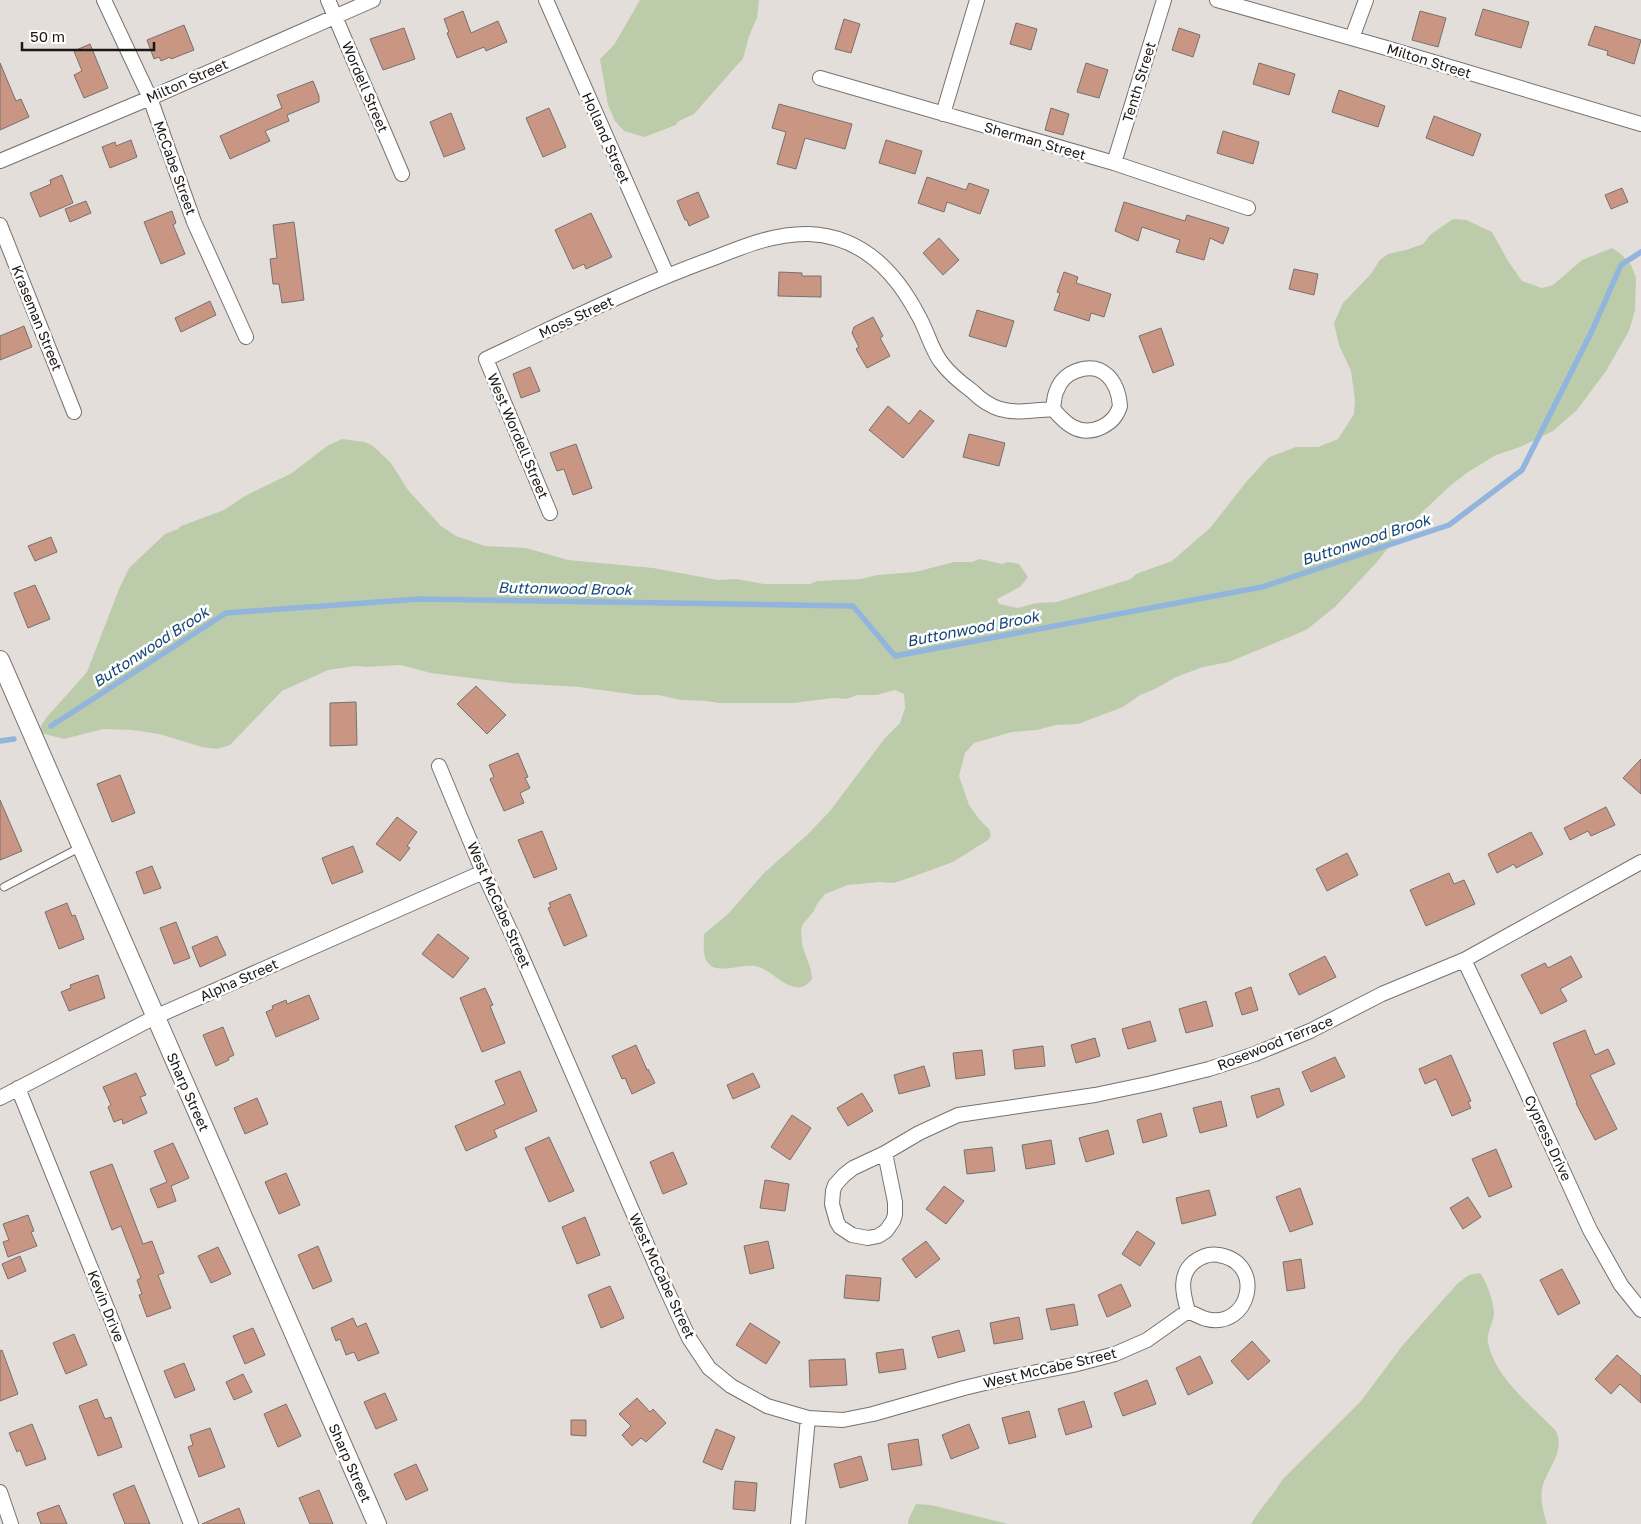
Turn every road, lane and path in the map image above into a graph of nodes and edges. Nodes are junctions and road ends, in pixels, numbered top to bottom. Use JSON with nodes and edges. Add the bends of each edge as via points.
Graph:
{"nodes":[{"id":1,"x":104,"y":0,"type":"edge"},
{"id":2,"x":328,"y":0,"type":"edge"},
{"id":3,"x":373,"y":0,"type":"edge"},
{"id":4,"x":546,"y":0,"type":"edge"},
{"id":5,"x":976,"y":0,"type":"edge"},
{"id":6,"x":1164,"y":0,"type":"edge"},
{"id":7,"x":1217,"y":0,"type":"edge"},
{"id":8,"x":1366,"y":0,"type":"edge"},
{"id":9,"x":336,"y":16,"type":"junction"},
{"id":10,"x":1352,"y":38,"type":"junction"},
{"id":11,"x":820,"y":78,"type":"dead end"},
{"id":12,"x":150,"y":98,"type":"junction"},
{"id":13,"x":943,"y":114,"type":"junction"},
{"id":14,"x":1641,"y":124,"type":"edge"},
{"id":15,"x":0,"y":161,"type":"edge"},
{"id":16,"x":1114,"y":164,"type":"junction"},
{"id":17,"x":402,"y":174,"type":"dead end"},
{"id":18,"x":1248,"y":208,"type":"dead end"},
{"id":19,"x":0,"y":225,"type":"edge"},
{"id":20,"x":667,"y":275,"type":"junction"},
{"id":21,"x":246,"y":337,"type":"dead end"},
{"id":22,"x":486,"y":359,"type":"joint"},
{"id":23,"x":1053,"y":409,"type":"junction"},
{"id":24,"x":74,"y":412,"type":"dead end"},
{"id":25,"x":550,"y":513,"type":"dead end"},
{"id":26,"x":0,"y":660,"type":"edge"},
{"id":27,"x":439,"y":766,"type":"dead end"},
{"id":28,"x":81,"y":847,"type":"junction"},
{"id":29,"x":1641,"y":862,"type":"edge"},
{"id":30,"x":482,"y":872,"type":"junction"},
{"id":31,"x":4,"y":887,"type":"dead end"},
{"id":32,"x":1464,"y":960,"type":"junction"},
{"id":33,"x":155,"y":1017,"type":"junction"},
{"id":34,"x":18,"y":1088,"type":"junction"},
{"id":35,"x":0,"y":1098,"type":"edge"},
{"id":36,"x":885,"y":1153,"type":"junction"},
{"id":37,"x":1640,"y":1308,"type":"edge"},
{"id":38,"x":1188,"y":1311,"type":"junction"},
{"id":39,"x":808,"y":1418,"type":"junction"},
{"id":40,"x":0,"y":1492,"type":"edge"},
{"id":41,"x":12,"y":1524,"type":"edge"},
{"id":42,"x":191,"y":1524,"type":"edge"},
{"id":43,"x":377,"y":1524,"type":"edge"},
{"id":44,"x":798,"y":1524,"type":"edge"}],
"edges":[{"from":1,"to":12,"type":"street","name":"McCabe Street"},
{"from":2,"to":9,"type":"street","name":"Wordell Street"},
{"from":3,"to":9,"type":"street","name":"Milton Street"},
{"from":4,"to":20,"type":"street","name":"Holland Street"},
{"from":5,"to":13,"type":"street"},
{"from":6,"to":16,"type":"street","name":"Tenth Street"},
{"from":7,"to":10,"type":"street","name":"Milton Street"},
{"from":8,"to":10,"type":"street"},
{"from":9,"to":12,"type":"street","name":"Milton Street"},
{"from":9,"to":17,"type":"street","name":"Wordell Street"},
{"from":10,"to":14,"type":"street","name":"Milton Street"},
{"from":11,"to":13,"type":"street","name":"Sherman Street"},
{"from":12,"to":15,"type":"street","name":"Milton Street"},
{"from":12,"to":21,"type":"street","name":"McCabe Street","via":[[194,222]]},
{"from":13,"to":16,"type":"street","name":"Sherman Street"},
{"from":16,"to":18,"type":"street","name":"Sherman Street"},
{"from":19,"to":24,"type":"street","name":"Kraseman Street"},
{"from":20,"to":22,"type":"street","name":"Moss Street"},
{"from":20,"to":23,"type":"street","name":"Moss Street","via":[[777,237],[808,234],[846,241],[867,252],[892,275],[919,315],[941,362],[975,394],[1000,409]]},
{"from":22,"to":25,"type":"street","name":"West Wordell Street"},
{"from":23,"to":23,"type":"street","via":[[1056,391],[1063,380],[1074,372],[1092,368],[1112,380],[1120,406],[1109,423],[1090,430],[1072,427]]},
{"from":26,"to":28,"type":"street","name":"Sharp Street"},
{"from":27,"to":30,"type":"street","name":"West McCabe Street"},
{"from":28,"to":31,"type":"lane"},
{"from":28,"to":33,"type":"street","name":"Sharp Street"},
{"from":29,"to":32,"type":"street","name":"Rosewood Terrace"},
{"from":30,"to":33,"type":"street","name":"Alpha Street"},
{"from":30,"to":39,"type":"street","name":"West McCabe Street","via":[[689,1338],[709,1368],[731,1386],[767,1406]]},
{"from":32,"to":36,"type":"street","name":"Rosewood Terrace","via":[[1382,994],[1310,1031],[1255,1054],[1152,1084],[958,1115]]},
{"from":32,"to":37,"type":"street","name":"Cypress Drive","via":[[1590,1230],[1621,1286]]},
{"from":33,"to":34,"type":"street","name":"Alpha Street"},
{"from":33,"to":43,"type":"street","name":"Sharp Street"},
{"from":34,"to":35,"type":"street","name":"Alpha Street"},
{"from":34,"to":42,"type":"street","name":"Kevin Drive"},
{"from":36,"to":36,"type":"street","name":"Rosewood Terrace","via":[[853,1168],[835,1185],[832,1204],[836,1222],[852,1235],[878,1236],[892,1221],[895,1202]]},
{"from":38,"to":38,"type":"street","via":[[1182,1290],[1188,1267],[1194,1262],[1208,1254],[1216,1254],[1230,1258],[1243,1270],[1248,1283],[1247,1294],[1234,1314],[1205,1319]]},
{"from":38,"to":39,"type":"street","name":"West McCabe Street","via":[[1147,1340],[1115,1354],[964,1388],[873,1414],[843,1420]]},
{"from":39,"to":44,"type":"street"},
{"from":40,"to":41,"type":"street"}]}
